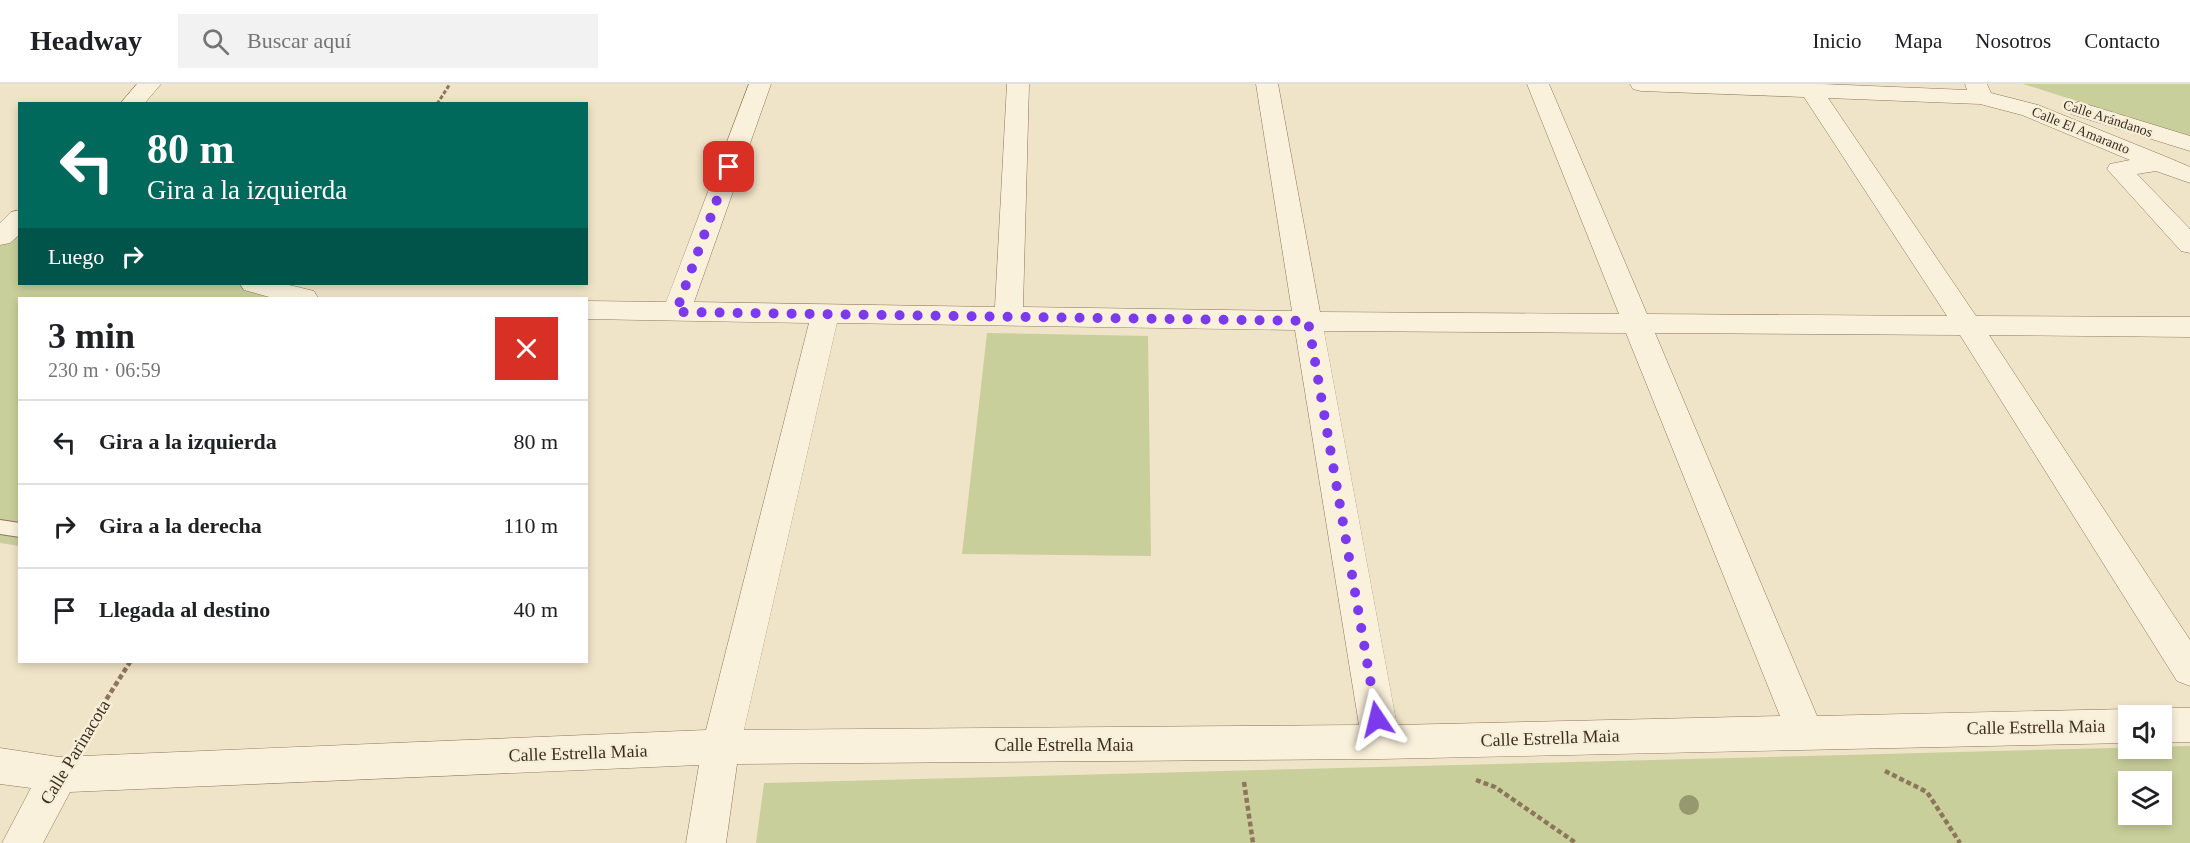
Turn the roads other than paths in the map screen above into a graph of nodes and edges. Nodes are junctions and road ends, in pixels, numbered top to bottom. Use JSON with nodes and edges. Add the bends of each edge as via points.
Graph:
{"nodes":[{"id":1,"x":150,"y":84,"type":"edge"},
{"id":2,"x":760,"y":84,"type":"edge"},
{"id":3,"x":1018,"y":84,"type":"edge"},
{"id":4,"x":1267,"y":84,"type":"edge"},
{"id":5,"x":1538,"y":84,"type":"edge"},
{"id":6,"x":1641,"y":84,"type":"edge"},
{"id":7,"x":1983,"y":88,"type":"edge"},
{"id":8,"x":1810,"y":89,"type":"junction"},
{"id":9,"x":133,"y":102,"type":"edge"},
{"id":10,"x":2190,"y":144,"type":"edge"},
{"id":11,"x":2162,"y":163,"type":"junction"},
{"id":12,"x":2190,"y":176,"type":"edge"},
{"id":13,"x":18,"y":221,"type":"edge"},
{"id":14,"x":7,"y":237,"type":"edge"},
{"id":15,"x":2190,"y":245,"type":"edge"},
{"id":16,"x":258,"y":285,"type":"edge"},
{"id":17,"x":300,"y":297,"type":"edge"},
{"id":18,"x":588,"y":310,"type":"edge"},
{"id":19,"x":676,"y":312,"type":"junction"},
{"id":20,"x":825,"y":314,"type":"junction"},
{"id":21,"x":1009,"y":317,"type":"junction"},
{"id":22,"x":1308,"y":321,"type":"junction"},
{"id":23,"x":1637,"y":323,"type":"junction"},
{"id":24,"x":1967,"y":324,"type":"junction"},
{"id":25,"x":2190,"y":327,"type":"edge"},
{"id":26,"x":0,"y":527,"type":"edge"},
{"id":27,"x":18,"y":530,"type":"edge"},
{"id":28,"x":2190,"y":670,"type":"edge"},
{"id":29,"x":2190,"y":724,"type":"edge"},
{"id":30,"x":2172,"y":725,"type":"edge"},
{"id":31,"x":2118,"y":726,"type":"edge"},
{"id":32,"x":1805,"y":731,"type":"junction"},
{"id":33,"x":1381,"y":742,"type":"junction"},
{"id":34,"x":721,"y":747,"type":"junction"},
{"id":35,"x":0,"y":766,"type":"edge"},
{"id":36,"x":59,"y":775,"type":"junction"},
{"id":37,"x":21,"y":843,"type":"edge"},
{"id":38,"x":706,"y":843,"type":"edge"}],
"edges":[{"from":1,"to":9,"type":"street"},
{"from":2,"to":19,"type":"street"},
{"from":3,"to":21,"type":"street"},
{"from":4,"to":22,"type":"street"},
{"from":5,"to":23,"type":"street"},
{"from":6,"to":8,"type":"street"},
{"from":7,"to":8,"type":"street"},
{"from":7,"to":10,"type":"street","name":"Calle Arándanos"},
{"from":7,"to":11,"type":"street","name":"Calle El Amaranto"},
{"from":8,"to":24,"type":"street"},
{"from":11,"to":12,"type":"street","name":"Calle El Amaranto"},
{"from":11,"to":15,"type":"street","via":[[2119,169]]},
{"from":13,"to":14,"type":"street"},
{"from":16,"to":17,"type":"street"},
{"from":18,"to":19,"type":"street"},
{"from":19,"to":20,"type":"street"},
{"from":20,"to":21,"type":"street"},
{"from":20,"to":34,"type":"street"},
{"from":21,"to":22,"type":"street"},
{"from":22,"to":23,"type":"street"},
{"from":22,"to":33,"type":"street"},
{"from":23,"to":24,"type":"street"},
{"from":23,"to":32,"type":"street"},
{"from":24,"to":25,"type":"street"},
{"from":24,"to":28,"type":"street"},
{"from":26,"to":27,"type":"lane"},
{"from":29,"to":30,"type":"street"},
{"from":31,"to":32,"type":"street","name":"Calle Estrella Maia"},
{"from":32,"to":33,"type":"street","name":"Calle Estrella Maia"},
{"from":33,"to":34,"type":"street","name":"Calle Estrella Maia"},
{"from":34,"to":36,"type":"street","name":"Calle Estrella Maia"},
{"from":34,"to":38,"type":"street"},
{"from":35,"to":36,"type":"street","name":"Calle Estrella Maia"},
{"from":36,"to":37,"type":"street","name":"Calle Parinacota"}]}
